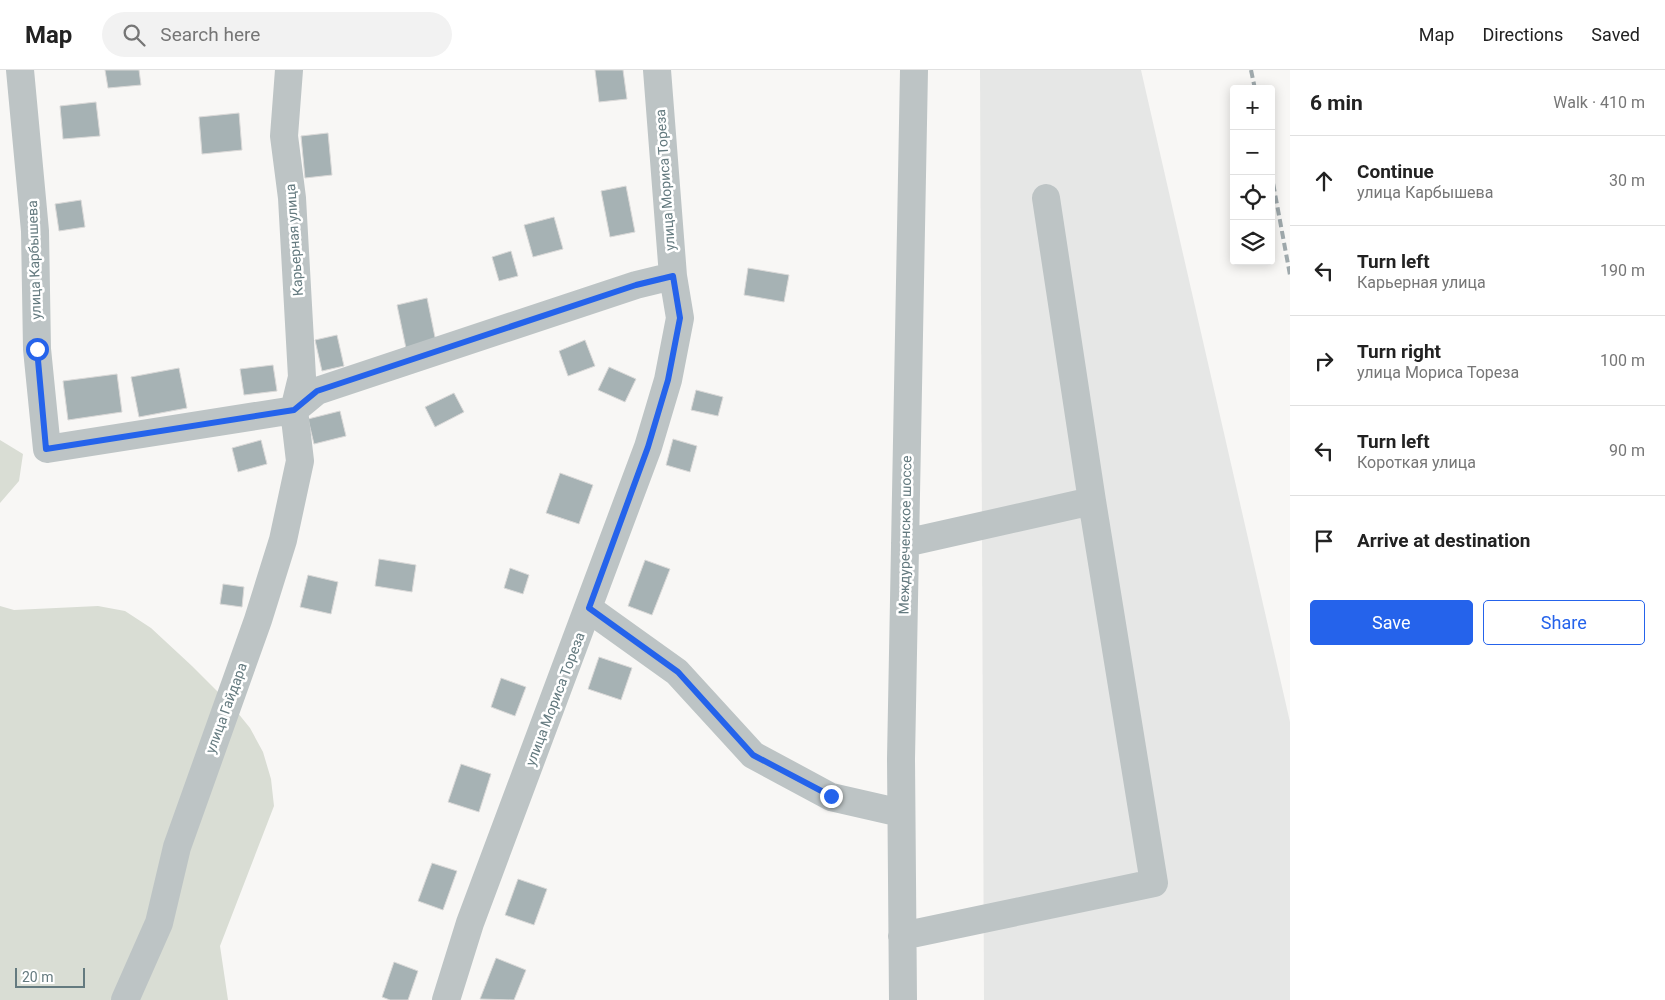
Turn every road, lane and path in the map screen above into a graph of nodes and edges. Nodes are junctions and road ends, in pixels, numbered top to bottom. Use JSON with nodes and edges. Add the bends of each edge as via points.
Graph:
{"nodes":[{"id":1,"x":20,"y":70,"type":"edge"},
{"id":2,"x":289,"y":70,"type":"edge"},
{"id":3,"x":657,"y":70,"type":"edge"},
{"id":4,"x":914,"y":70,"type":"edge"},
{"id":5,"x":1046,"y":198,"type":"dead end"},
{"id":6,"x":673,"y":276,"type":"junction"},
{"id":7,"x":294,"y":410,"type":"junction"},
{"id":8,"x":1092,"y":501,"type":"junction"},
{"id":9,"x":905,"y":543,"type":"junction"},
{"id":10,"x":589,"y":608,"type":"junction"},
{"id":11,"x":902,"y":813,"type":"junction"},
{"id":12,"x":902,"y":936,"type":"junction"},
{"id":13,"x":125,"y":1000,"type":"edge"},
{"id":14,"x":446,"y":1000,"type":"edge"},
{"id":15,"x":903,"y":1000,"type":"edge"}],
"edges":[{"from":1,"to":7,"type":"street","name":"улица Карбышева","via":[[35,231],[37,349],[46,449]]},
{"from":2,"to":7,"type":"street","name":"Карьерная улица","via":[[284,136],[292,198],[302,377]]},
{"from":3,"to":6,"type":"street","name":"улица Мориса Тореза"},
{"from":4,"to":9,"type":"street","name":"Междуреченское шоссе"},
{"from":5,"to":8,"type":"street"},
{"from":6,"to":7,"type":"street","via":[[636,285],[317,391]]},
{"from":6,"to":10,"type":"street","name":"улица Мориса Тореза","via":[[680,318],[668,380],[648,447]]},
{"from":7,"to":13,"type":"street","name":"улица Гайдара","via":[[300,461],[283,540],[177,847],[160,923]]},
{"from":8,"to":9,"type":"street"},
{"from":8,"to":12,"type":"street","via":[[1154,883]]},
{"from":9,"to":11,"type":"street","name":"Междуреченское шоссе"},
{"from":10,"to":11,"type":"street","via":[[678,672],[753,755],[831,796]]},
{"from":10,"to":14,"type":"street","name":"улица Мориса Тореза","via":[[470,923]]},
{"from":11,"to":12,"type":"street","name":"Междуреченское шоссе"},
{"from":12,"to":15,"type":"street","name":"Междуреченское шоссе"}]}
